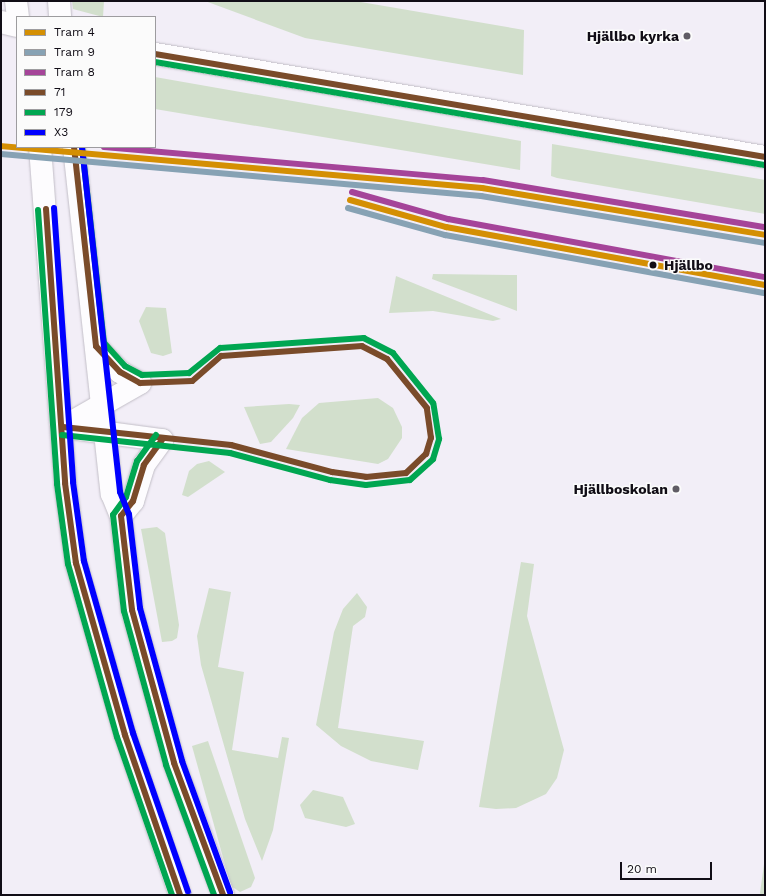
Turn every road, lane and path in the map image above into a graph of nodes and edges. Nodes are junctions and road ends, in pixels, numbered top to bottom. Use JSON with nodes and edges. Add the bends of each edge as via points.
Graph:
{"nodes":[{"id":1,"x":16,"y":1,"type":"edge"},
{"id":2,"x":59,"y":1,"type":"edge"},
{"id":3,"x":18,"y":16,"type":"edge"},
{"id":4,"x":60,"y":16,"type":"edge"},
{"id":5,"x":1,"y":22,"type":"edge"},
{"id":6,"x":16,"y":26,"type":"edge"},
{"id":7,"x":156,"y":54,"type":"edge"},
{"id":8,"x":40,"y":148,"type":"edge"},
{"id":9,"x":74,"y":148,"type":"edge"},
{"id":10,"x":765,"y":157,"type":"edge"},
{"id":11,"x":96,"y":346,"type":"junction"},
{"id":12,"x":103,"y":404,"type":"junction"},
{"id":13,"x":63,"y":427,"type":"junction"},
{"id":14,"x":106,"y":433,"type":"junction"},
{"id":15,"x":120,"y":516,"type":"junction"},
{"id":16,"x":180,"y":895,"type":"edge"},
{"id":17,"x":223,"y":895,"type":"edge"}],
"edges":[{"from":1,"to":3,"type":"main road"},
{"from":2,"to":4,"type":"main road"},
{"from":5,"to":6,"type":"main road"},
{"from":7,"to":10,"type":"main road"},
{"from":8,"to":13,"type":"main road"},
{"from":9,"to":11,"type":"main road"},
{"from":11,"to":12,"type":"main road"},
{"from":11,"to":12,"type":"main road","via":[[120,372],[140,384]]},
{"from":12,"to":13,"type":"main road"},
{"from":12,"to":14,"type":"main road"},
{"from":13,"to":14,"type":"main road"},
{"from":13,"to":16,"type":"main road","via":[[65,482],[76,563],[124,735]]},
{"from":14,"to":15,"type":"main road","via":[[112,494]]},
{"from":14,"to":15,"type":"main road","via":[[162,440],[144,465],[133,501]]},
{"from":15,"to":17,"type":"main road","via":[[132,610],[147,673],[174,763]]}]}
